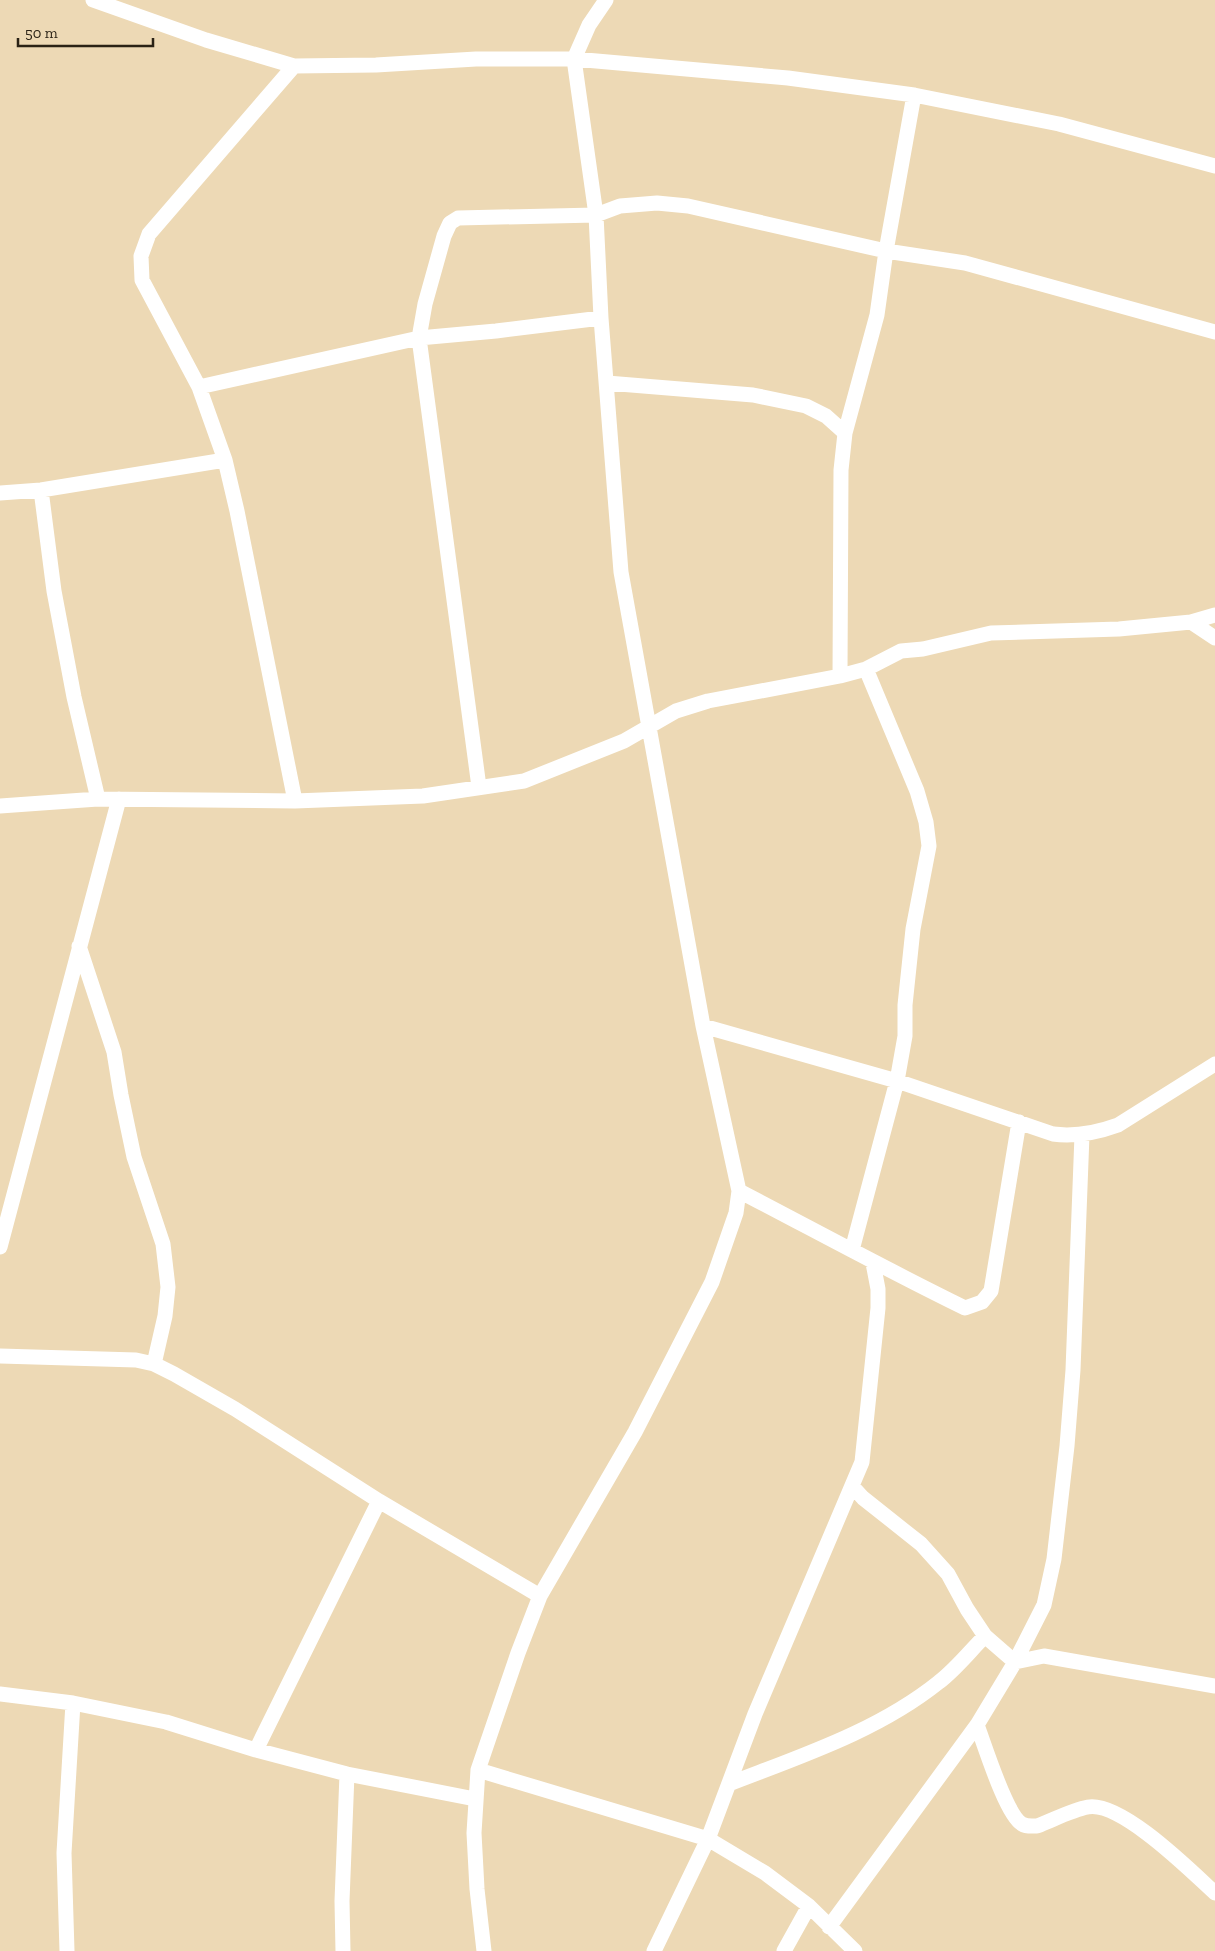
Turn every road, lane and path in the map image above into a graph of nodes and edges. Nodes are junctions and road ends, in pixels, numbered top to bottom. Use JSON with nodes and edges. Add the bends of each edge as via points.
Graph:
{"nodes":[{"id":1,"x":93,"y":0,"type":"edge"},
{"id":2,"x":606,"y":0,"type":"edge"},
{"id":3,"x":574,"y":59,"type":"junction"},
{"id":4,"x":294,"y":66,"type":"junction"},
{"id":5,"x":914,"y":95,"type":"junction"},
{"id":6,"x":1215,"y":166,"type":"edge"},
{"id":7,"x":596,"y":215,"type":"junction"},
{"id":8,"x":886,"y":251,"type":"junction"},
{"id":9,"x":601,"y":318,"type":"junction"},
{"id":10,"x":1215,"y":332,"type":"edge"},
{"id":11,"x":419,"y":338,"type":"junction"},
{"id":12,"x":607,"y":383,"type":"junction"},
{"id":13,"x":199,"y":386,"type":"junction"},
{"id":14,"x":845,"y":433,"type":"junction"},
{"id":15,"x":225,"y":460,"type":"junction"},
{"id":16,"x":41,"y":490,"type":"junction"},
{"id":17,"x":0,"y":493,"type":"edge"},
{"id":18,"x":1215,"y":615,"type":"edge"},
{"id":19,"x":1191,"y":622,"type":"junction"},
{"id":20,"x":1215,"y":638,"type":"edge"},
{"id":21,"x":866,"y":669,"type":"junction"},
{"id":22,"x":840,"y":676,"type":"junction"},
{"id":23,"x":649,"y":725,"type":"junction"},
{"id":24,"x":479,"y":787,"type":"junction"},
{"id":25,"x":98,"y":799,"type":"junction"},
{"id":26,"x":119,"y":799,"type":"junction"},
{"id":27,"x":295,"y":801,"type":"junction"},
{"id":28,"x":0,"y":806,"type":"edge"},
{"id":29,"x":80,"y":946,"type":"junction"},
{"id":30,"x":703,"y":1026,"type":"junction"},
{"id":31,"x":1215,"y":1064,"type":"edge"},
{"id":32,"x":897,"y":1081,"type":"junction"},
{"id":33,"x":1019,"y":1122,"type":"junction"},
{"id":34,"x":1082,"y":1135,"type":"junction"},
{"id":35,"x":739,"y":1191,"type":"junction"},
{"id":36,"x":0,"y":1247,"type":"edge"},
{"id":37,"x":852,"y":1250,"type":"junction"},
{"id":38,"x":872,"y":1263,"type":"junction"},
{"id":39,"x":0,"y":1356,"type":"edge"},
{"id":40,"x":154,"y":1364,"type":"junction"},
{"id":41,"x":852,"y":1486,"type":"junction"},
{"id":42,"x":379,"y":1501,"type":"junction"},
{"id":43,"x":540,"y":1596,"type":"junction"},
{"id":44,"x":986,"y":1636,"type":"junction"},
{"id":45,"x":1015,"y":1662,"type":"junction"},
{"id":46,"x":1215,"y":1686,"type":"edge"},
{"id":47,"x":0,"y":1694,"type":"edge"},
{"id":48,"x":73,"y":1703,"type":"junction"},
{"id":49,"x":977,"y":1725,"type":"junction"},
{"id":50,"x":256,"y":1750,"type":"junction"},
{"id":51,"x":478,"y":1770,"type":"junction"},
{"id":52,"x":347,"y":1774,"type":"junction"},
{"id":53,"x":729,"y":1784,"type":"junction"},
{"id":54,"x":476,"y":1799,"type":"junction"},
{"id":55,"x":708,"y":1840,"type":"junction"},
{"id":56,"x":1215,"y":1893,"type":"edge"},
{"id":57,"x":809,"y":1906,"type":"junction"},
{"id":58,"x":830,"y":1926,"type":"junction"},
{"id":59,"x":67,"y":1951,"type":"edge"},
{"id":60,"x":343,"y":1951,"type":"edge"},
{"id":61,"x":484,"y":1951,"type":"edge"},
{"id":62,"x":654,"y":1951,"type":"edge"},
{"id":63,"x":784,"y":1951,"type":"edge"},
{"id":64,"x":855,"y":1951,"type":"edge"}],
"edges":[{"from":1,"to":4,"type":"street","via":[[206,40]]},
{"from":2,"to":3,"type":"street","via":[[589,25]]},
{"from":3,"to":4,"type":"street"},
{"from":3,"to":5,"type":"street","via":[[788,78]]},
{"from":3,"to":7,"type":"street"},
{"from":4,"to":13,"type":"street","via":[[149,234],[141,256],[142,280]]},
{"from":5,"to":6,"type":"street","via":[[1059,124]]},
{"from":5,"to":8,"type":"street"},
{"from":7,"to":8,"type":"street","via":[[620,206],[657,203],[688,206]]},
{"from":7,"to":9,"type":"street"},
{"from":7,"to":11,"type":"street","via":[[458,218],[450,223],[434,267]]},
{"from":8,"to":10,"type":"street","via":[[965,263]]},
{"from":8,"to":14,"type":"street","via":[[877,315]]},
{"from":9,"to":11,"type":"street"},
{"from":9,"to":12,"type":"street"},
{"from":11,"to":13,"type":"street"},
{"from":11,"to":24,"type":"street"},
{"from":12,"to":14,"type":"street","via":[[753,395],[806,406],[826,416]]},
{"from":12,"to":23,"type":"street","via":[[621,572]]},
{"from":13,"to":15,"type":"street"},
{"from":14,"to":22,"type":"street","via":[[841,470]]},
{"from":15,"to":16,"type":"street"},
{"from":15,"to":27,"type":"street"},
{"from":16,"to":17,"type":"street"},
{"from":16,"to":25,"type":"street","via":[[54,591]]},
{"from":18,"to":19,"type":"street"},
{"from":19,"to":20,"type":"street"},
{"from":19,"to":21,"type":"street","via":[[1119,629],[991,634],[901,651]]},
{"from":21,"to":22,"type":"street"},
{"from":21,"to":32,"type":"street","via":[[918,790],[929,846],[913,929],[905,1036]]},
{"from":22,"to":23,"type":"street","via":[[708,701],[676,711]]},
{"from":23,"to":24,"type":"street","via":[[624,741],[524,781]]},
{"from":23,"to":30,"type":"street"},
{"from":24,"to":27,"type":"street","via":[[423,796]]},
{"from":25,"to":26,"type":"street"},
{"from":25,"to":28,"type":"street"},
{"from":26,"to":27,"type":"street"},
{"from":26,"to":29,"type":"street"},
{"from":29,"to":36,"type":"street"},
{"from":29,"to":40,"type":"street","via":[[114,1052],[134,1157],[164,1244],[168,1288]]},
{"from":30,"to":32,"type":"street"},
{"from":30,"to":35,"type":"street"},
{"from":31,"to":34,"type":"street","via":[[1118,1125]]},
{"from":32,"to":33,"type":"street"},
{"from":32,"to":37,"type":"street"},
{"from":33,"to":34,"type":"street","via":[[1053,1134]]},
{"from":33,"to":38,"type":"street","via":[[991,1292],[982,1302],[965,1308]]},
{"from":34,"to":45,"type":"street","via":[[1073,1370],[1054,1559],[1044,1605]]},
{"from":35,"to":37,"type":"street"},
{"from":35,"to":43,"type":"street","via":[[736,1212],[712,1282],[635,1432]]},
{"from":37,"to":38,"type":"street"},
{"from":38,"to":41,"type":"street","via":[[878,1289],[878,1308],[865,1443],[862,1462]]},
{"from":39,"to":40,"type":"street","via":[[136,1360]]},
{"from":40,"to":42,"type":"street","via":[[235,1408]]},
{"from":41,"to":44,"type":"street","via":[[921,1544],[948,1574]]},
{"from":41,"to":53,"type":"street","via":[[755,1714]]},
{"from":42,"to":43,"type":"street"},
{"from":42,"to":50,"type":"street"},
{"from":43,"to":51,"type":"street"},
{"from":44,"to":45,"type":"street"},
{"from":44,"to":53,"type":"street","via":[[940,1682],[892,1715],[828,1745]]},
{"from":45,"to":46,"type":"street","via":[[1044,1656]]},
{"from":45,"to":49,"type":"street"},
{"from":47,"to":48,"type":"street"},
{"from":48,"to":50,"type":"street","via":[[166,1722]]},
{"from":48,"to":59,"type":"street","via":[[64,1853]]},
{"from":49,"to":56,"type":"street","via":[[1009,1809],[1021,1824],[1038,1826],[1089,1807],[1104,1809],[1119,1815],[1168,1849]]},
{"from":49,"to":58,"type":"street"},
{"from":50,"to":52,"type":"street"},
{"from":51,"to":54,"type":"street"},
{"from":51,"to":55,"type":"street"},
{"from":52,"to":54,"type":"street"},
{"from":52,"to":60,"type":"street"},
{"from":53,"to":55,"type":"street"},
{"from":54,"to":61,"type":"street","via":[[474,1842]]},
{"from":55,"to":57,"type":"street","via":[[766,1873]]},
{"from":55,"to":62,"type":"street"},
{"from":57,"to":58,"type":"street"},
{"from":57,"to":63,"type":"street"},
{"from":58,"to":64,"type":"street"}]}
